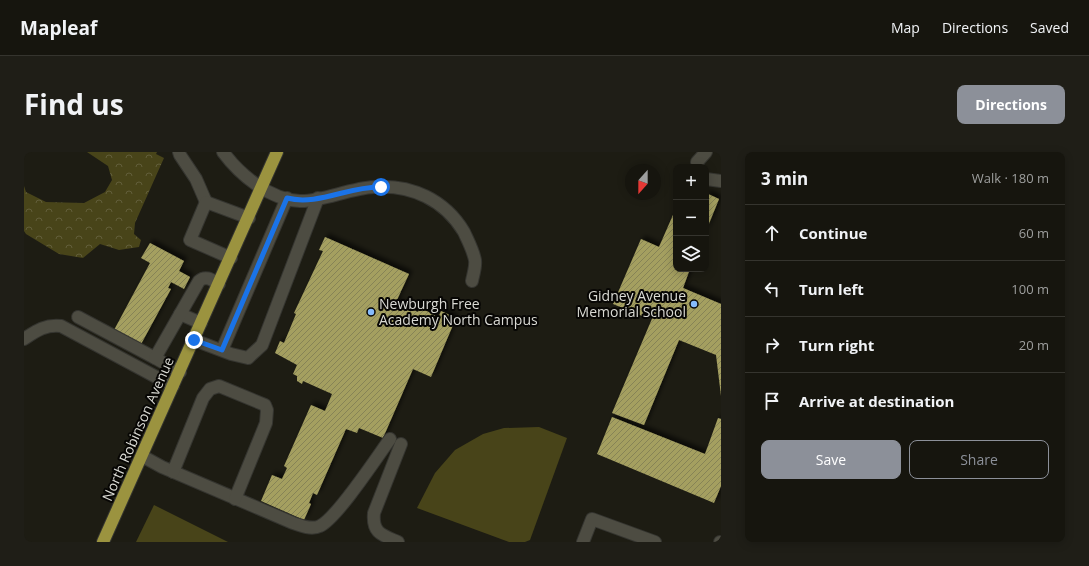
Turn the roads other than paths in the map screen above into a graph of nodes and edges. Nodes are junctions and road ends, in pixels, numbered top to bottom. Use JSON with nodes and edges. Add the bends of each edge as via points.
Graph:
{"nodes":[{"id":1,"x":179,"y":152,"type":"edge"},
{"id":2,"x":223,"y":152,"type":"edge"},
{"id":3,"x":277,"y":152,"type":"edge"},
{"id":4,"x":706,"y":152,"type":"edge"},
{"id":5,"x":697,"y":164,"type":"edge"},
{"id":6,"x":709,"y":179,"type":"edge"},
{"id":7,"x":721,"y":181,"type":"edge"},
{"id":8,"x":262,"y":188,"type":"junction"},
{"id":9,"x":287,"y":198,"type":"junction"},
{"id":10,"x":318,"y":198,"type":"junction"},
{"id":11,"x":206,"y":202,"type":"junction"},
{"id":12,"x":249,"y":218,"type":"junction"},
{"id":13,"x":231,"y":258,"type":"junction"},
{"id":14,"x":472,"y":281,"type":"dead end"},
{"id":15,"x":219,"y":284,"type":"junction"},
{"id":16,"x":180,"y":314,"type":"junction"},
{"id":17,"x":78,"y":317,"type":"dead end"},
{"id":18,"x":202,"y":323,"type":"junction"},
{"id":19,"x":24,"y":339,"type":"edge"},
{"id":20,"x":194,"y":340,"type":"junction"},
{"id":21,"x":222,"y":350,"type":"junction"},
{"id":22,"x":155,"y":358,"type":"junction"},
{"id":23,"x":180,"y":372,"type":"junction"},
{"id":24,"x":173,"y":386,"type":"junction"},
{"id":25,"x":390,"y":439,"type":"dead end"},
{"id":26,"x":401,"y":444,"type":"dead end"},
{"id":27,"x":142,"y":456,"type":"junction"},
{"id":28,"x":172,"y":472,"type":"junction"},
{"id":29,"x":235,"y":499,"type":"junction"},
{"id":30,"x":103,"y":542,"type":"edge"},
{"id":31,"x":398,"y":542,"type":"edge"},
{"id":32,"x":583,"y":542,"type":"edge"},
{"id":33,"x":655,"y":542,"type":"edge"}],
"edges":[{"from":1,"to":11,"type":"street","via":[[196,179]]},
{"from":2,"to":8,"type":"street","via":[[233,165]]},
{"from":3,"to":8,"type":"highway","name":"North Robinson Avenue"},
{"from":4,"to":5,"type":"street"},
{"from":6,"to":7,"type":"street"},
{"from":8,"to":9,"type":"street"},
{"from":8,"to":12,"type":"highway","name":"North Robinson Avenue"},
{"from":9,"to":10,"type":"street","via":[[300,202]]},
{"from":9,"to":21,"type":"street"},
{"from":10,"to":14,"type":"street","via":[[375,187],[399,187],[422,194],[441,205],[457,221],[470,244],[475,261]]},
{"from":10,"to":21,"type":"street","via":[[262,345],[248,358]]},
{"from":11,"to":12,"type":"street"},
{"from":11,"to":13,"type":"street","via":[[190,240]]},
{"from":12,"to":13,"type":"highway","name":"North Robinson Avenue"},
{"from":13,"to":15,"type":"highway","name":"North Robinson Avenue"},
{"from":15,"to":16,"type":"street","via":[[202,278]]},
{"from":15,"to":18,"type":"highway","name":"North Robinson Avenue"},
{"from":16,"to":18,"type":"street"},
{"from":16,"to":22,"type":"street"},
{"from":17,"to":22,"type":"street"},
{"from":18,"to":20,"type":"highway","name":"North Robinson Avenue"},
{"from":19,"to":24,"type":"street","via":[[39,329],[53,325],[61,326]]},
{"from":20,"to":21,"type":"street"},
{"from":20,"to":23,"type":"highway","name":"North Robinson Avenue"},
{"from":22,"to":23,"type":"street"},
{"from":23,"to":24,"type":"highway","name":"North Robinson Avenue"},
{"from":24,"to":27,"type":"highway","name":"North Robinson Avenue"},
{"from":25,"to":29,"type":"street","via":[[357,485],[327,522],[319,527],[306,528]]},
{"from":26,"to":31,"type":"street","via":[[374,513],[373,523],[377,531]]},
{"from":27,"to":28,"type":"street"},
{"from":27,"to":30,"type":"highway","name":"North Robinson Avenue"},
{"from":28,"to":29,"type":"street"},
{"from":28,"to":29,"type":"street","via":[[203,398],[210,389],[219,386],[265,405],[266,423]]},
{"from":32,"to":33,"type":"street","via":[[592,519]]}]}
